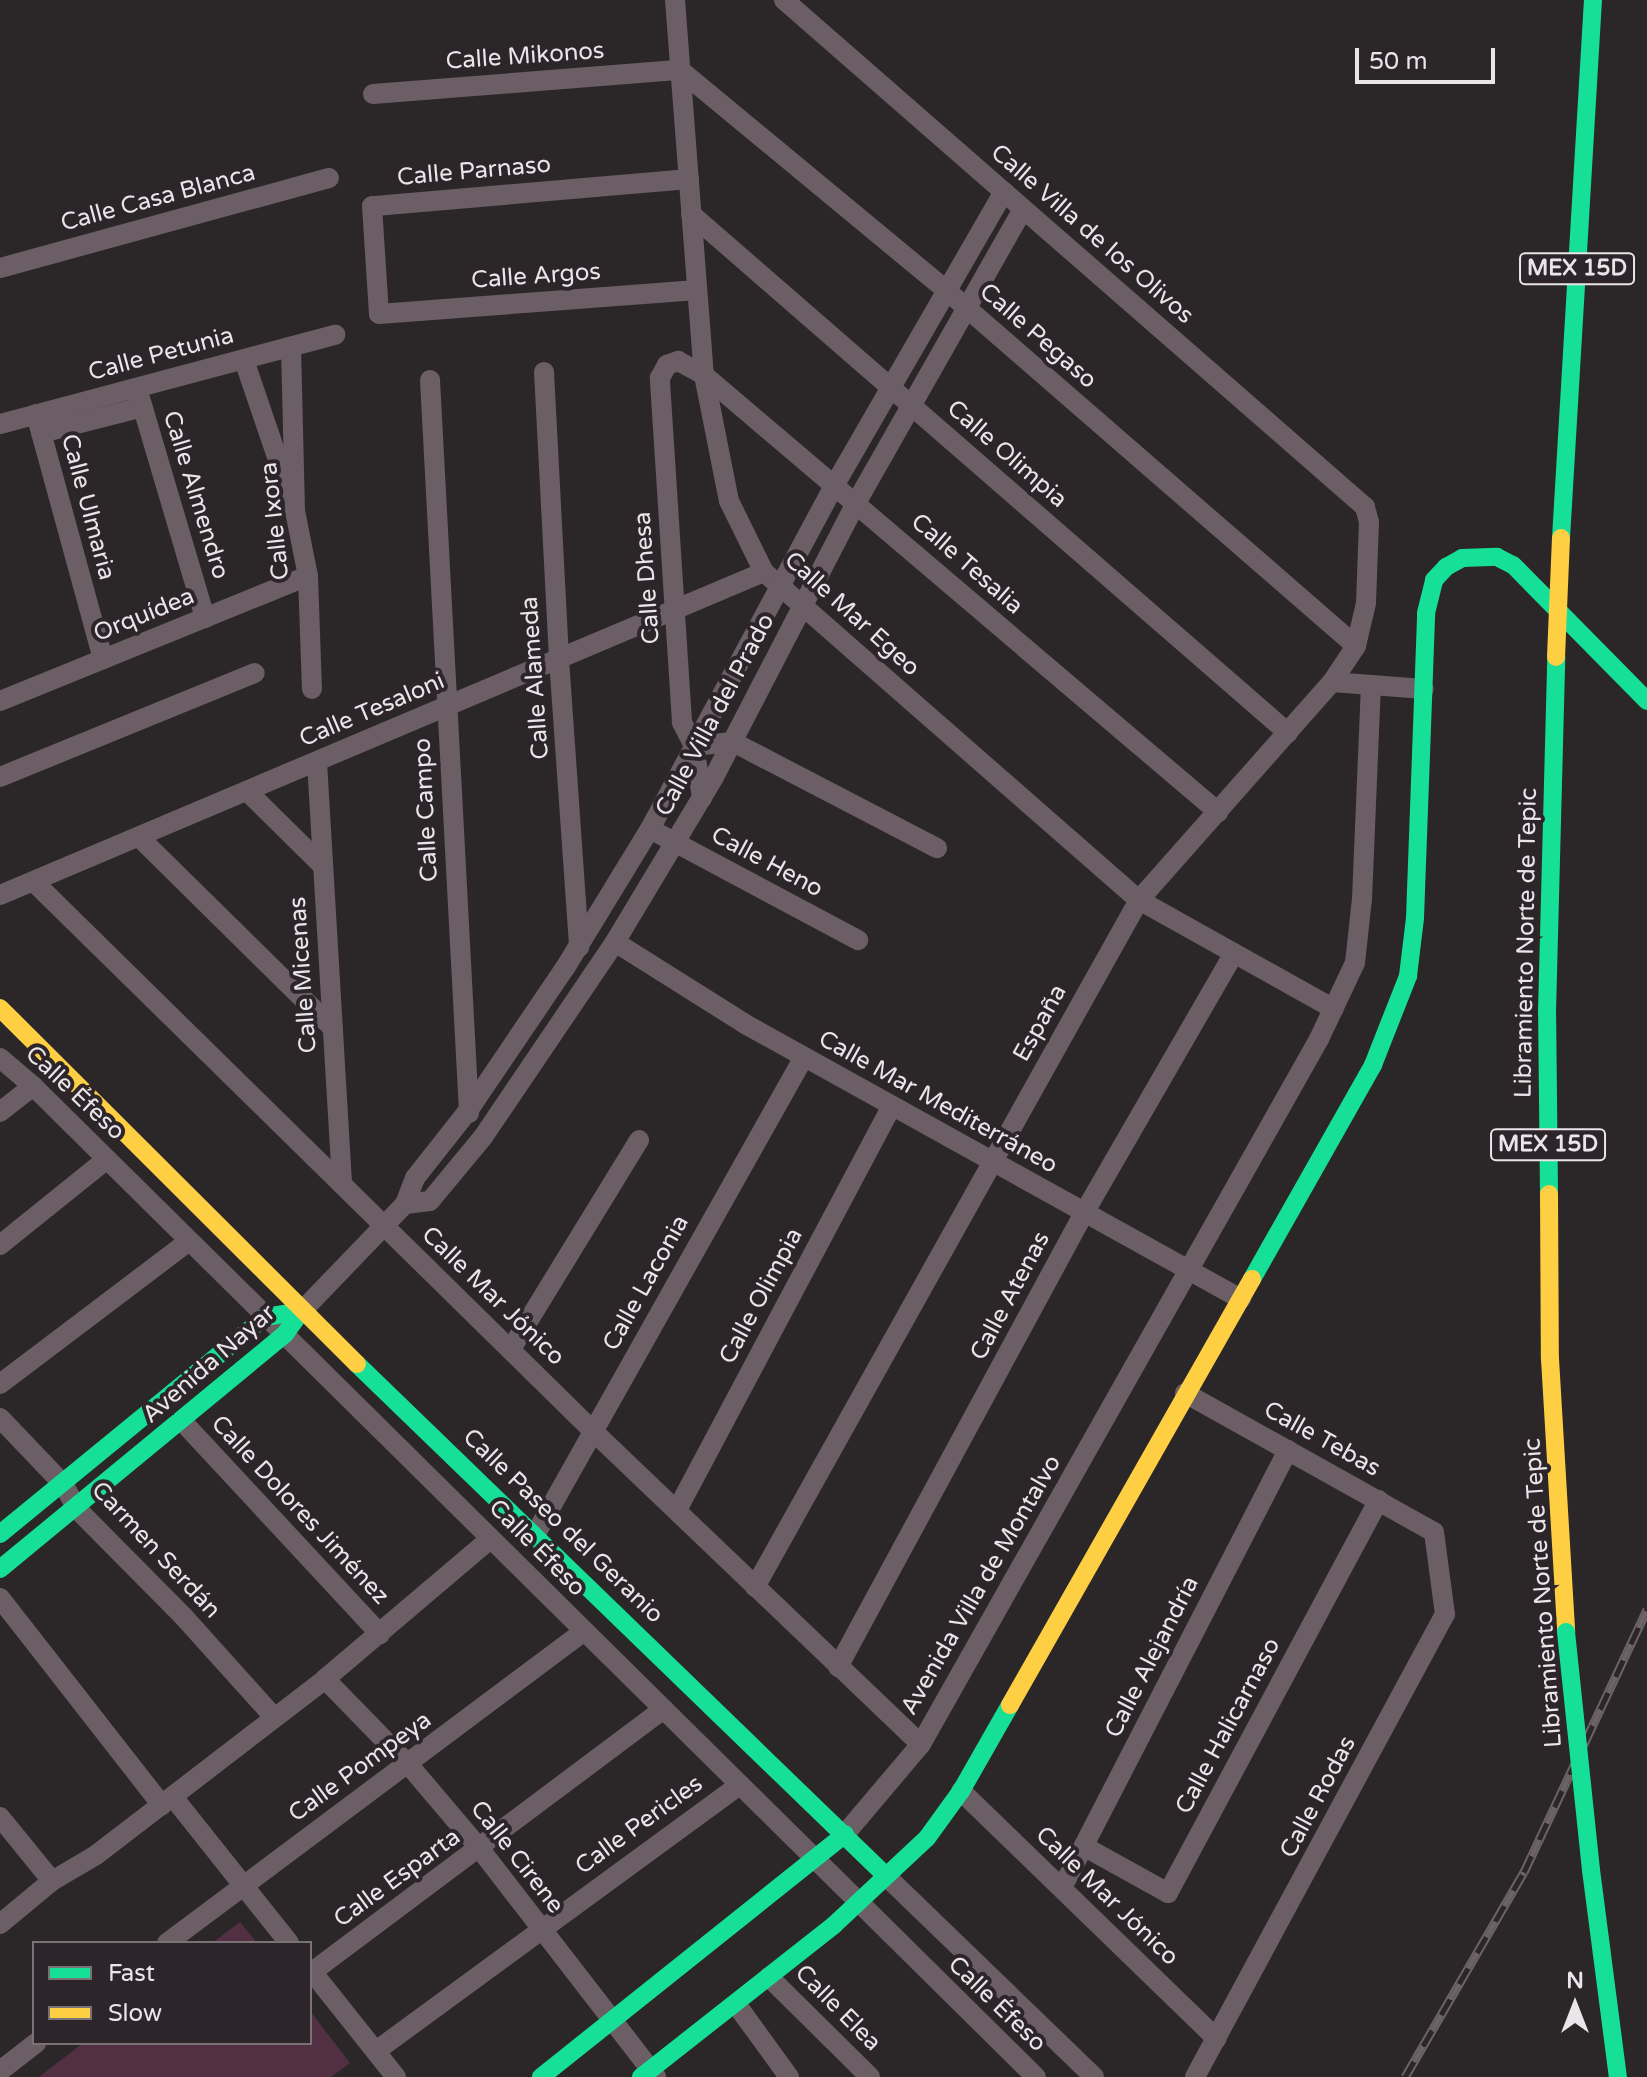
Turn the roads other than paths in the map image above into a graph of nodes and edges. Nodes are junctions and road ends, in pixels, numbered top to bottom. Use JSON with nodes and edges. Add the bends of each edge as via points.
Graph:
{"nodes":[{"id":1,"x":675,"y":0,"type":"edge"},
{"id":2,"x":784,"y":0,"type":"edge"},
{"id":3,"x":1593,"y":0,"type":"edge"},
{"id":4,"x":680,"y":70,"type":"junction"},
{"id":5,"x":373,"y":94,"type":"dead end"},
{"id":6,"x":329,"y":178,"type":"dead end"},
{"id":7,"x":689,"y":179,"type":"junction"},
{"id":8,"x":1004,"y":191,"type":"junction"},
{"id":9,"x":1023,"y":209,"type":"junction"},
{"id":10,"x":691,"y":214,"type":"junction"},
{"id":11,"x":0,"y":268,"type":"edge"},
{"id":12,"x":697,"y":290,"type":"junction"},
{"id":13,"x":946,"y":290,"type":"junction"},
{"id":14,"x":967,"y":309,"type":"junction"},
{"id":15,"x":379,"y":314,"type":"joint"},
{"id":16,"x":335,"y":335,"type":"dead end"},
{"id":17,"x":291,"y":347,"type":"junction"},
{"id":18,"x":244,"y":360,"type":"junction"},
{"id":19,"x":678,"y":361,"type":"joint"},
{"id":20,"x":544,"y":372,"type":"dead end"},
{"id":21,"x":704,"y":375,"type":"junction"},
{"id":22,"x":430,"y":380,"type":"dead end"},
{"id":23,"x":890,"y":387,"type":"junction"},
{"id":24,"x":140,"y":397,"type":"junction"},
{"id":25,"x":912,"y":406,"type":"junction"},
{"id":26,"x":0,"y":424,"type":"edge"},
{"id":27,"x":38,"y":424,"type":"junction"},
{"id":28,"x":834,"y":486,"type":"junction"},
{"id":29,"x":856,"y":503,"type":"junction"},
{"id":30,"x":1365,"y":507,"type":"joint"},
{"id":31,"x":295,"y":511,"type":"junction"},
{"id":32,"x":764,"y":572,"type":"junction"},
{"id":33,"x":308,"y":576,"type":"junction"},
{"id":34,"x":781,"y":588,"type":"junction"},
{"id":35,"x":801,"y":606,"type":"junction"},
{"id":36,"x":676,"y":610,"type":"junction"},
{"id":37,"x":205,"y":618,"type":"junction"},
{"id":38,"x":1356,"y":646,"type":"junction"},
{"id":39,"x":103,"y":659,"type":"junction"},
{"id":40,"x":559,"y":659,"type":"junction"},
{"id":41,"x":255,"y":673,"type":"dead end"},
{"id":42,"x":1332,"y":682,"type":"junction"},
{"id":43,"x":1371,"y":685,"type":"junction"},
{"id":44,"x":312,"y":689,"type":"dead end"},
{"id":45,"x":1424,"y":689,"type":"junction"},
{"id":46,"x":1,"y":698,"type":"edge"},
{"id":47,"x":1647,"y":701,"type":"edge"},
{"id":48,"x":446,"y":706,"type":"junction"},
{"id":49,"x":1288,"y":733,"type":"junction"},
{"id":50,"x":733,"y":742,"type":"junction"},
{"id":51,"x":694,"y":746,"type":"junction"},
{"id":52,"x":317,"y":762,"type":"junction"},
{"id":53,"x":0,"y":777,"type":"edge"},
{"id":54,"x":248,"y":792,"type":"junction"},
{"id":55,"x":702,"y":798,"type":"junction"},
{"id":56,"x":1218,"y":812,"type":"junction"},
{"id":57,"x":650,"y":829,"type":"junction"},
{"id":58,"x":139,"y":837,"type":"junction"},
{"id":59,"x":677,"y":843,"type":"junction"},
{"id":60,"x":937,"y":848,"type":"dead end"},
{"id":61,"x":322,"y":865,"type":"junction"},
{"id":62,"x":34,"y":882,"type":"junction"},
{"id":63,"x":0,"y":895,"type":"edge"},
{"id":64,"x":1139,"y":900,"type":"junction"},
{"id":65,"x":858,"y":940,"type":"dead end"},
{"id":66,"x":615,"y":942,"type":"junction"},
{"id":67,"x":578,"y":945,"type":"junction"},
{"id":68,"x":1234,"y":953,"type":"junction"},
{"id":69,"x":591,"y":978,"type":"junction"},
{"id":70,"x":0,"y":1008,"type":"edge"},
{"id":71,"x":1334,"y":1009,"type":"junction"},
{"id":72,"x":333,"y":1028,"type":"junction"},
{"id":73,"x":804,"y":1057,"type":"junction"},
{"id":74,"x":0,"y":1058,"type":"edge"},
{"id":75,"x":33,"y":1086,"type":"junction"},
{"id":76,"x":891,"y":1107,"type":"junction"},
{"id":77,"x":468,"y":1111,"type":"junction"},
{"id":78,"x":0,"y":1112,"type":"edge"},
{"id":79,"x":483,"y":1137,"type":"junction"},
{"id":80,"x":639,"y":1140,"type":"dead end"},
{"id":81,"x":107,"y":1159,"type":"junction"},
{"id":82,"x":991,"y":1163,"type":"junction"},
{"id":83,"x":342,"y":1184,"type":"junction"},
{"id":84,"x":405,"y":1204,"type":"junction"},
{"id":85,"x":1084,"y":1213,"type":"junction"},
{"id":86,"x":381,"y":1224,"type":"junction"},
{"id":87,"x":189,"y":1241,"type":"junction"},
{"id":88,"x":0,"y":1245,"type":"edge"},
{"id":89,"x":1189,"y":1270,"type":"junction"},
{"id":90,"x":1241,"y":1299,"type":"junction"},
{"id":91,"x":302,"y":1311,"type":"junction"},
{"id":92,"x":265,"y":1317,"type":"junction"},
{"id":93,"x":285,"y":1334,"type":"junction"},
{"id":94,"x":511,"y":1349,"type":"junction"},
{"id":95,"x":0,"y":1384,"type":"edge"},
{"id":96,"x":1185,"y":1393,"type":"junction"},
{"id":97,"x":0,"y":1418,"type":"edge"},
{"id":98,"x":182,"y":1421,"type":"junction"},
{"id":99,"x":593,"y":1431,"type":"junction"},
{"id":100,"x":1288,"y":1450,"type":"junction"},
{"id":101,"x":64,"y":1485,"type":"junction"},
{"id":102,"x":1379,"y":1500,"type":"junction"},
{"id":103,"x":77,"y":1509,"type":"junction"},
{"id":104,"x":677,"y":1510,"type":"junction"},
{"id":105,"x":1434,"y":1532,"type":"joint"},
{"id":106,"x":0,"y":1534,"type":"edge"},
{"id":107,"x":535,"y":1535,"type":"junction"},
{"id":108,"x":490,"y":1539,"type":"junction"},
{"id":109,"x":0,"y":1569,"type":"edge"},
{"id":110,"x":755,"y":1587,"type":"junction"},
{"id":111,"x":0,"y":1598,"type":"edge"},
{"id":112,"x":583,"y":1632,"type":"junction"},
{"id":113,"x":380,"y":1634,"type":"junction"},
{"id":114,"x":838,"y":1667,"type":"junction"},
{"id":115,"x":325,"y":1679,"type":"junction"},
{"id":116,"x":664,"y":1709,"type":"junction"},
{"id":117,"x":274,"y":1717,"type":"junction"},
{"id":118,"x":921,"y":1744,"type":"junction"},
{"id":119,"x":408,"y":1764,"type":"junction"},
{"id":120,"x":740,"y":1785,"type":"junction"},
{"id":121,"x":961,"y":1791,"type":"junction"},
{"id":122,"x":167,"y":1801,"type":"junction"},
{"id":123,"x":0,"y":1817,"type":"edge"},
{"id":124,"x":845,"y":1834,"type":"junction"},
{"id":125,"x":1085,"y":1847,"type":"junction"},
{"id":126,"x":480,"y":1849,"type":"junction"},
{"id":127,"x":814,"y":1860,"type":"junction"},
{"id":128,"x":886,"y":1876,"type":"junction"},
{"id":129,"x":52,"y":1881,"type":"junction"},
{"id":130,"x":243,"y":1885,"type":"junction"},
{"id":131,"x":1062,"y":1888,"type":"junction"},
{"id":132,"x":857,"y":1904,"type":"junction"},
{"id":133,"x":0,"y":1924,"type":"edge"},
{"id":134,"x":539,"y":1929,"type":"junction"},
{"id":135,"x":170,"y":1941,"type":"edge"},
{"id":136,"x":287,"y":1941,"type":"edge"},
{"id":137,"x":312,"y":1969,"type":"edge"},
{"id":138,"x":312,"y":1971,"type":"edge"},
{"id":139,"x":769,"y":1977,"type":"junction"},
{"id":140,"x":736,"y":2004,"type":"junction"},
{"id":141,"x":612,"y":2022,"type":"junction"},
{"id":142,"x":1217,"y":2039,"type":"junction"},
{"id":143,"x":33,"y":2045,"type":"edge"},
{"id":144,"x":376,"y":2051,"type":"junction"},
{"id":145,"x":0,"y":2071,"type":"edge"},
{"id":146,"x":650,"y":2075,"type":"edge"},
{"id":147,"x":4,"y":2077,"type":"edge"},
{"id":148,"x":396,"y":2077,"type":"edge"},
{"id":149,"x":541,"y":2077,"type":"edge"},
{"id":150,"x":789,"y":2077,"type":"edge"},
{"id":151,"x":870,"y":2077,"type":"edge"},
{"id":152,"x":1036,"y":2077,"type":"edge"},
{"id":153,"x":1094,"y":2077,"type":"edge"},
{"id":154,"x":1195,"y":2077,"type":"edge"},
{"id":155,"x":1618,"y":2077,"type":"edge"}],
"edges":[{"from":1,"to":4,"type":"street","name":"Calle Mar Egeo"},
{"from":2,"to":8,"type":"street","name":"Calle Villa de los Olivos"},
{"from":3,"to":155,"type":"main road","name":"Libramiento Norte de Tepic","number":"MEX 15D","bridge":true,"via":[[1556,657],[1547,1012],[1550,1328],[1566,1632]]},
{"from":4,"to":5,"type":"street","name":"Calle Mikonos"},
{"from":4,"to":7,"type":"street","name":"Calle Mar Egeo"},
{"from":4,"to":13,"type":"street","name":"Calle Pegaso"},
{"from":6,"to":11,"type":"street","name":"Calle Casa Blanca"},
{"from":7,"to":10,"type":"street","name":"Calle Mar Egeo"},
{"from":7,"to":15,"type":"street","name":"Calle Parnaso","via":[[372,206]]},
{"from":8,"to":9,"type":"street","name":"Calle Villa de los Olivos"},
{"from":8,"to":13,"type":"street","name":"Calle Villa del Prado"},
{"from":9,"to":14,"type":"street","name":"Calle Villa del Prado"},
{"from":9,"to":30,"type":"street","name":"Calle Villa de los Olivos"},
{"from":10,"to":12,"type":"street","name":"Calle Mar Egeo"},
{"from":10,"to":23,"type":"street","name":"Calle Olimpia"},
{"from":12,"to":15,"type":"street","name":"Calle Argos"},
{"from":12,"to":21,"type":"street","name":"Calle Mar Egeo"},
{"from":13,"to":14,"type":"street","name":"Calle Pegaso"},
{"from":13,"to":23,"type":"street","name":"Calle Villa del Prado"},
{"from":14,"to":25,"type":"street","name":"Calle Villa del Prado"},
{"from":14,"to":38,"type":"street","name":"Calle Pegaso"},
{"from":16,"to":17,"type":"street","name":"Calle Petunia"},
{"from":17,"to":18,"type":"street","name":"Calle Petunia"},
{"from":17,"to":31,"type":"street","name":"Calle Ixora"},
{"from":18,"to":24,"type":"street","name":"Calle Petunia"},
{"from":18,"to":31,"type":"street"},
{"from":19,"to":21,"type":"street","name":"Calle Tesalia"},
{"from":19,"to":36,"type":"street","name":"Calle Dhesa","via":[[667,365],[660,378]]},
{"from":20,"to":40,"type":"street","name":"Calle Alameda"},
{"from":21,"to":28,"type":"street","name":"Calle Tesalia"},
{"from":21,"to":32,"type":"street","name":"Calle Mar Egeo","via":[[729,501]]},
{"from":22,"to":48,"type":"street","name":"Calle Campo"},
{"from":23,"to":25,"type":"street","name":"Calle Olimpia"},
{"from":23,"to":28,"type":"street","name":"Calle Villa del Prado"},
{"from":24,"to":27,"type":"street","name":"Calle Petunia"},
{"from":24,"to":37,"type":"street","name":"Calle Almendro"},
{"from":25,"to":29,"type":"street","name":"Calle Villa del Prado"},
{"from":25,"to":49,"type":"street","name":"Calle Olimpia"},
{"from":26,"to":27,"type":"street"},
{"from":27,"to":39,"type":"street","name":"Calle Ulmaria"},
{"from":28,"to":29,"type":"street","name":"Calle Tesalia"},
{"from":28,"to":34,"type":"street","name":"Calle Villa del Prado"},
{"from":29,"to":35,"type":"street","name":"Calle Villa del Prado"},
{"from":29,"to":56,"type":"street","name":"Calle Tesalia"},
{"from":30,"to":38,"type":"street","name":"España","via":[[1366,603]]},
{"from":31,"to":33,"type":"street","name":"Calle Ixora"},
{"from":32,"to":34,"type":"street","name":"Calle Mar Egeo"},
{"from":32,"to":36,"type":"street","name":"Calle Tesaloni"},
{"from":33,"to":37,"type":"street","name":"Orquídea"},
{"from":33,"to":44,"type":"street","name":"Calle Ixora"},
{"from":34,"to":35,"type":"street","name":"Calle Mar Egeo"},
{"from":34,"to":51,"type":"street","name":"Calle Villa del Prado"},
{"from":35,"to":50,"type":"street","name":"Calle Villa del Prado"},
{"from":35,"to":64,"type":"street","name":"Calle Mar Egeo"},
{"from":36,"to":40,"type":"street","name":"Calle Tesaloni"},
{"from":36,"to":51,"type":"street","name":"Calle Dhesa","via":[[682,722]]},
{"from":37,"to":39,"type":"street","name":"Orquídea"},
{"from":38,"to":42,"type":"street","name":"España"},
{"from":39,"to":46,"type":"street","name":"Orquídea"},
{"from":40,"to":48,"type":"street","name":"Calle Tesaloni"},
{"from":40,"to":67,"type":"street","name":"Calle Alameda"},
{"from":41,"to":53,"type":"street"},
{"from":42,"to":43,"type":"street"},
{"from":42,"to":49,"type":"street","name":"España"},
{"from":43,"to":45,"type":"street"},
{"from":43,"to":71,"type":"street","name":"Avenida Villa de Montalvo","via":[[1355,963]]},
{"from":45,"to":47,"type":"main road","via":[[1428,596],[1434,580],[1462,558],[1479,555],[1513,565]]},
{"from":45,"to":90,"type":"main road","via":[[1408,976],[1373,1065]]},
{"from":48,"to":52,"type":"street","name":"Calle Tesaloni"},
{"from":48,"to":77,"type":"street","name":"Calle Campo"},
{"from":49,"to":56,"type":"street","name":"España"},
{"from":50,"to":51,"type":"street"},
{"from":50,"to":55,"type":"street","name":"Calle Villa del Prado"},
{"from":50,"to":60,"type":"street"},
{"from":51,"to":55,"type":"street","name":"Calle Dhesa"},
{"from":51,"to":57,"type":"street","name":"Calle Villa del Prado"},
{"from":52,"to":54,"type":"street","name":"Calle Tesaloni"},
{"from":52,"to":61,"type":"street","name":"Calle Micenas"},
{"from":54,"to":58,"type":"street","name":"Calle Tesaloni"},
{"from":54,"to":61,"type":"street"},
{"from":55,"to":59,"type":"street","name":"Calle Villa del Prado"},
{"from":56,"to":64,"type":"street","name":"España"},
{"from":57,"to":59,"type":"street","name":"Calle Heno"},
{"from":57,"to":67,"type":"street","name":"Calle Villa del Prado"},
{"from":58,"to":62,"type":"street","name":"Calle Tesaloni"},
{"from":58,"to":72,"type":"street"},
{"from":59,"to":65,"type":"street","name":"Calle Heno"},
{"from":59,"to":66,"type":"street","name":"Calle Villa del Prado"},
{"from":61,"to":72,"type":"street","name":"Calle Micenas"},
{"from":62,"to":63,"type":"street","name":"Calle Tesaloni"},
{"from":62,"to":83,"type":"street","name":"Calle Mar Jónico"},
{"from":64,"to":68,"type":"street","name":"Calle Mar Egeo"},
{"from":64,"to":82,"type":"street","name":"España"},
{"from":66,"to":69,"type":"street","name":"Calle Villa del Prado"},
{"from":66,"to":73,"type":"street","name":"Calle Mar Mediterráneo"},
{"from":67,"to":69,"type":"street","name":"Calle Alameda"},
{"from":67,"to":77,"type":"street","name":"Calle Villa del Prado"},
{"from":68,"to":71,"type":"street","name":"Calle Mar Egeo"},
{"from":68,"to":85,"type":"street","name":"Calle Atenas"},
{"from":69,"to":79,"type":"street","name":"Calle Villa del Prado"},
{"from":70,"to":91,"type":"main road","name":"Calle Paseo del Geranio"},
{"from":71,"to":89,"type":"street","name":"Avenida Villa de Montalvo"},
{"from":72,"to":83,"type":"street","name":"Calle Micenas"},
{"from":73,"to":76,"type":"street","name":"Calle Mar Mediterráneo"},
{"from":73,"to":99,"type":"street","name":"Calle Laconia"},
{"from":74,"to":75,"type":"street","name":"Calle Éfeso"},
{"from":75,"to":78,"type":"street"},
{"from":75,"to":81,"type":"street","name":"Calle Éfeso"},
{"from":76,"to":82,"type":"street","name":"Calle Mar Mediterráneo"},
{"from":76,"to":104,"type":"street","name":"Calle Olimpia"},
{"from":77,"to":79,"type":"street","name":"Calle Campo"},
{"from":77,"to":84,"type":"street","name":"Calle Villa del Prado","via":[[415,1178]]},
{"from":79,"to":84,"type":"street","name":"Calle Villa del Prado","via":[[430,1201]]},
{"from":80,"to":94,"type":"street"},
{"from":81,"to":87,"type":"street","name":"Calle Éfeso"},
{"from":81,"to":88,"type":"street"},
{"from":82,"to":85,"type":"street","name":"Calle Mar Mediterráneo"},
{"from":82,"to":110,"type":"street","name":"España"},
{"from":83,"to":86,"type":"street","name":"Calle Mar Jónico"},
{"from":84,"to":86,"type":"street","name":"Calle Villa del Prado"},
{"from":85,"to":89,"type":"street","name":"Calle Mar Mediterráneo"},
{"from":85,"to":114,"type":"street","name":"Calle Atenas"},
{"from":86,"to":91,"type":"street","name":"Calle Villa del Prado"},
{"from":86,"to":94,"type":"street","name":"Calle Mar Jónico"},
{"from":87,"to":92,"type":"street","name":"Calle Éfeso"},
{"from":87,"to":95,"type":"street"},
{"from":89,"to":90,"type":"street","name":"Calle Mar Mediterráneo"},
{"from":89,"to":118,"type":"street","name":"Avenida Villa de Montalvo"},
{"from":90,"to":96,"type":"main road"},
{"from":91,"to":92,"type":"main road","name":"Avenida Nayar"},
{"from":91,"to":93,"type":"main road","name":"Avenida Nayar"},
{"from":91,"to":107,"type":"main road","name":"Calle Paseo del Geranio"},
{"from":92,"to":93,"type":"street","name":"Calle Éfeso"},
{"from":92,"to":101,"type":"main road","name":"Avenida Nayar"},
{"from":93,"to":98,"type":"main road","name":"Avenida Nayar"},
{"from":93,"to":108,"type":"street","name":"Calle Éfeso"},
{"from":94,"to":99,"type":"street","name":"Calle Mar Jónico"},
{"from":96,"to":100,"type":"street","name":"Calle Tebas"},
{"from":96,"to":121,"type":"main road"},
{"from":97,"to":101,"type":"street","name":"Carmen Serdán"},
{"from":98,"to":103,"type":"main road","name":"Avenida Nayar"},
{"from":98,"to":113,"type":"street","name":"Calle Dolores Jiménez"},
{"from":99,"to":104,"type":"street","name":"Calle Mar Jónico"},
{"from":99,"to":107,"type":"street","name":"Calle Laconia"},
{"from":100,"to":102,"type":"street","name":"Calle Tebas"},
{"from":100,"to":125,"type":"street","name":"Calle Alejandría"},
{"from":101,"to":103,"type":"street","name":"Carmen Serdán"},
{"from":101,"to":106,"type":"main road","name":"Avenida Nayar"},
{"from":102,"to":105,"type":"street","name":"Calle Tebas"},
{"from":102,"to":125,"type":"street","name":"Calle Halicarnaso","via":[[1168,1893]]},
{"from":103,"to":109,"type":"main road","name":"Avenida Nayar"},
{"from":103,"to":117,"type":"street","name":"Carmen Serdán"},
{"from":104,"to":110,"type":"street","name":"Calle Mar Jónico"},
{"from":105,"to":142,"type":"street","name":"Calle Rodas","via":[[1445,1614]]},
{"from":107,"to":124,"type":"main road","name":"Calle Paseo del Geranio"},
{"from":108,"to":112,"type":"street","name":"Calle Éfeso"},
{"from":108,"to":113,"type":"street"},
{"from":110,"to":114,"type":"street","name":"Calle Mar Jónico"},
{"from":111,"to":122,"type":"street"},
{"from":112,"to":116,"type":"street","name":"Calle Éfeso"},
{"from":112,"to":119,"type":"street","name":"Calle Pompeya"},
{"from":113,"to":115,"type":"street"},
{"from":114,"to":118,"type":"street","name":"Calle Mar Jónico"},
{"from":115,"to":117,"type":"street"},
{"from":115,"to":119,"type":"street","name":"Calle Cirene"},
{"from":116,"to":120,"type":"street","name":"Calle Éfeso"},
{"from":116,"to":126,"type":"street","name":"Calle Esparta"},
{"from":117,"to":122,"type":"street"},
{"from":118,"to":124,"type":"street","name":"Avenida Villa de Montalvo"},
{"from":119,"to":126,"type":"street","name":"Calle Cirene"},
{"from":119,"to":130,"type":"street","name":"Calle Pompeya"},
{"from":120,"to":127,"type":"street","name":"Calle Éfeso"},
{"from":120,"to":134,"type":"street","name":"Calle Pericles"},
{"from":121,"to":128,"type":"main road","via":[[927,1838]]},
{"from":121,"to":131,"type":"street","name":"Calle Mar Jónico"},
{"from":122,"to":129,"type":"street"},
{"from":122,"to":130,"type":"street"},
{"from":123,"to":129,"type":"street"},
{"from":124,"to":127,"type":"main road","name":"Avenida Villa de Montalvo"},
{"from":124,"to":128,"type":"main road","name":"Calle Paseo del Geranio"},
{"from":125,"to":131,"type":"street","name":"Calle Alejandría"},
{"from":126,"to":134,"type":"street","name":"Calle Cirene"},
{"from":126,"to":137,"type":"street","name":"Calle Esparta"},
{"from":127,"to":132,"type":"street","name":"Calle Éfeso"},
{"from":127,"to":141,"type":"main road","name":"Avenida Villa de Montalvo"},
{"from":128,"to":132,"type":"main road"},
{"from":128,"to":153,"type":"street","name":"Calle Paseo del Geranio"},
{"from":129,"to":133,"type":"street"},
{"from":130,"to":135,"type":"street","name":"Calle Pompeya"},
{"from":130,"to":136,"type":"street"},
{"from":131,"to":142,"type":"street","name":"Calle Mar Jónico"},
{"from":132,"to":139,"type":"main road"},
{"from":132,"to":152,"type":"street","name":"Calle Éfeso"},
{"from":134,"to":141,"type":"street","name":"Calle Cirene"},
{"from":134,"to":144,"type":"street","name":"Calle Pericles"},
{"from":138,"to":144,"type":"street"},
{"from":139,"to":140,"type":"main road"},
{"from":139,"to":151,"type":"street","name":"Calle Elea"},
{"from":140,"to":146,"type":"main road"},
{"from":140,"to":150,"type":"street"},
{"from":141,"to":146,"type":"street","name":"Calle Cirene"},
{"from":141,"to":149,"type":"main road","name":"Avenida Villa de Montalvo"},
{"from":142,"to":154,"type":"street","name":"Calle Rodas"},
{"from":143,"to":145,"type":"street"},
{"from":144,"to":148,"type":"street"},
{"from":145,"to":147,"type":"street"}]}
